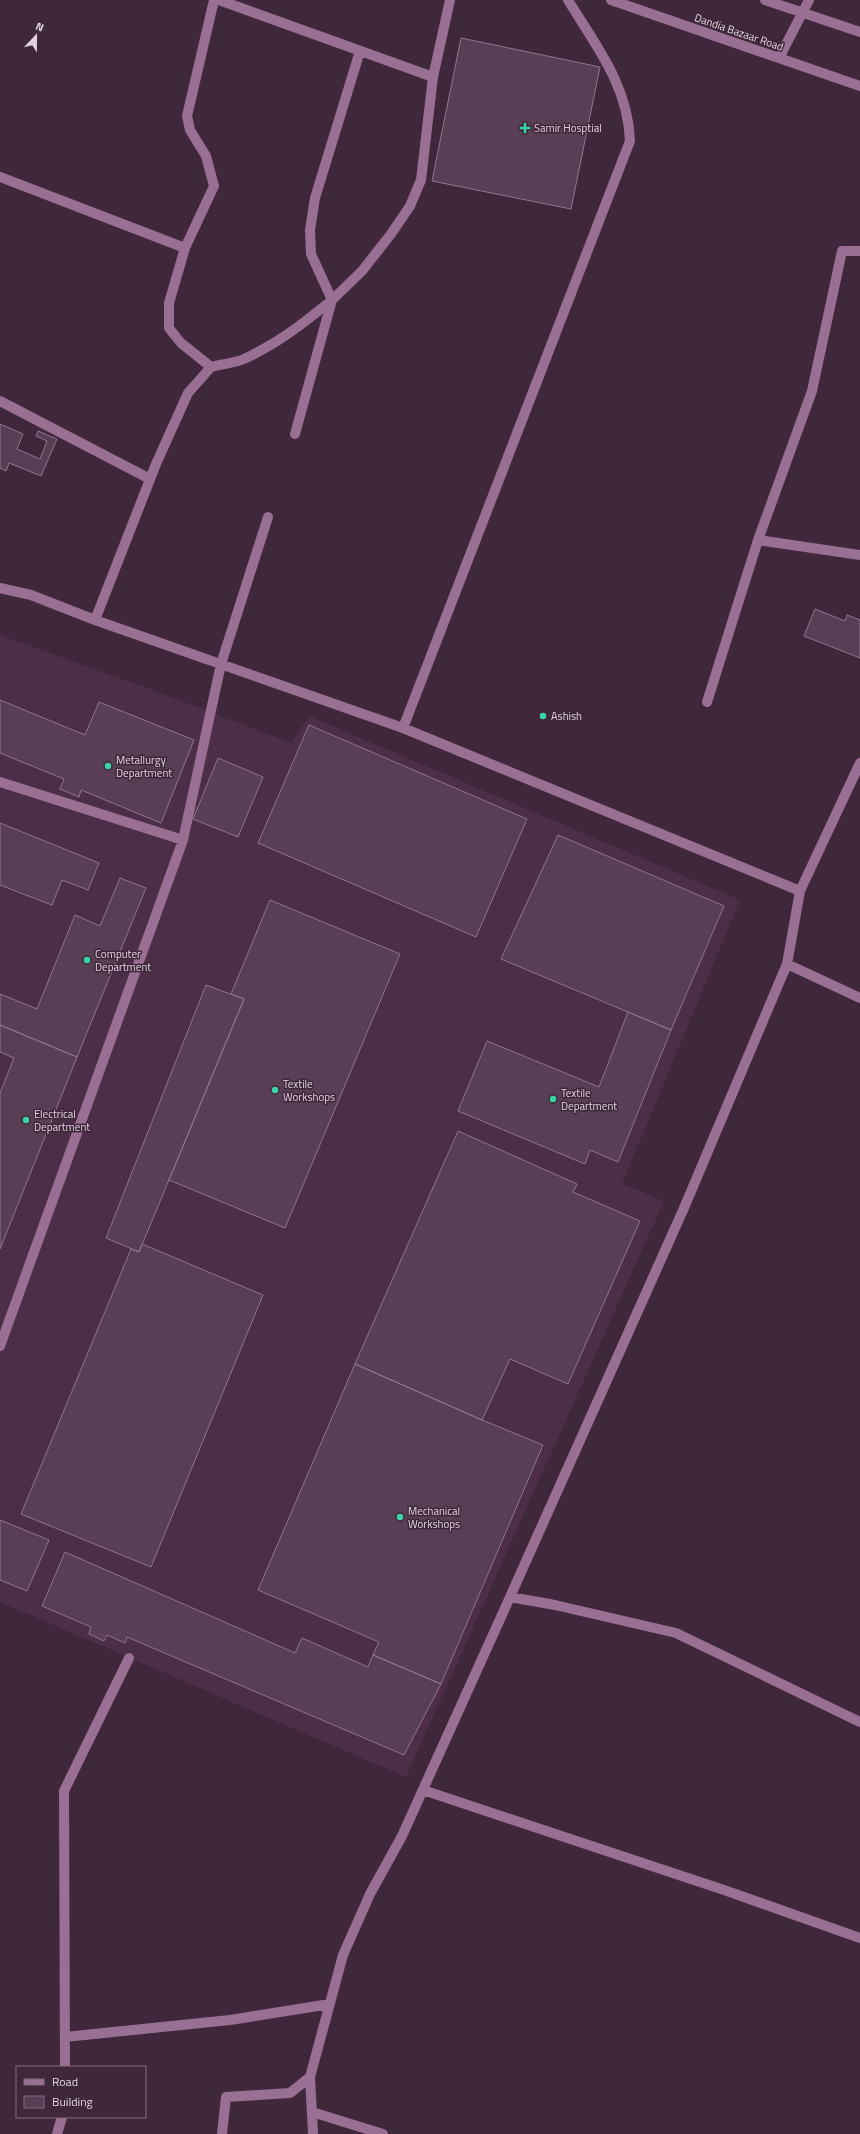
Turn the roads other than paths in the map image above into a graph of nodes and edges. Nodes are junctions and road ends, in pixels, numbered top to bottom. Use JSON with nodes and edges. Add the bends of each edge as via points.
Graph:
{"nodes":[{"id":1,"x":214,"y":0,"type":"edge"},
{"id":2,"x":219,"y":0,"type":"edge"},
{"id":3,"x":450,"y":0,"type":"edge"},
{"id":4,"x":568,"y":0,"type":"edge"},
{"id":5,"x":611,"y":0,"type":"edge"},
{"id":6,"x":765,"y":0,"type":"edge"},
{"id":7,"x":809,"y":0,"type":"edge"},
{"id":8,"x":802,"y":13,"type":"junction"},
{"id":9,"x":860,"y":32,"type":"edge"},
{"id":10,"x":360,"y":51,"type":"junction"},
{"id":11,"x":778,"y":58,"type":"junction"},
{"id":12,"x":433,"y":77,"type":"junction"},
{"id":13,"x":860,"y":86,"type":"edge"},
{"id":14,"x":0,"y":177,"type":"edge"},
{"id":15,"x":185,"y":248,"type":"junction"},
{"id":16,"x":860,"y":251,"type":"edge"},
{"id":17,"x":332,"y":300,"type":"junction"},
{"id":18,"x":211,"y":367,"type":"junction"},
{"id":19,"x":0,"y":401,"type":"edge"},
{"id":20,"x":295,"y":434,"type":"dead end"},
{"id":21,"x":150,"y":479,"type":"junction"},
{"id":22,"x":268,"y":517,"type":"dead end"},
{"id":23,"x":758,"y":540,"type":"junction"},
{"id":24,"x":860,"y":555,"type":"edge"},
{"id":25,"x":0,"y":588,"type":"edge"},
{"id":26,"x":95,"y":620,"type":"junction"},
{"id":27,"x":221,"y":664,"type":"junction"},
{"id":28,"x":707,"y":702,"type":"dead end"},
{"id":29,"x":403,"y":728,"type":"junction"},
{"id":30,"x":860,"y":763,"type":"edge"},
{"id":31,"x":0,"y":782,"type":"edge"},
{"id":32,"x":183,"y":840,"type":"junction"},
{"id":33,"x":800,"y":891,"type":"junction"},
{"id":34,"x":787,"y":964,"type":"junction"},
{"id":35,"x":860,"y":998,"type":"edge"},
{"id":36,"x":0,"y":1346,"type":"edge"},
{"id":37,"x":510,"y":1597,"type":"junction"},
{"id":38,"x":129,"y":1658,"type":"dead end"},
{"id":39,"x":860,"y":1722,"type":"edge"},
{"id":40,"x":423,"y":1790,"type":"junction"},
{"id":41,"x":860,"y":1938,"type":"edge"},
{"id":42,"x":330,"y":2004,"type":"junction"},
{"id":43,"x":65,"y":2037,"type":"junction"},
{"id":44,"x":65,"y":2066,"type":"edge"},
{"id":45,"x":310,"y":2077,"type":"junction"},
{"id":46,"x":312,"y":2112,"type":"junction"},
{"id":47,"x":62,"y":2118,"type":"edge"},
{"id":48,"x":57,"y":2134,"type":"edge"},
{"id":49,"x":222,"y":2134,"type":"edge"},
{"id":50,"x":313,"y":2134,"type":"edge"},
{"id":51,"x":383,"y":2134,"type":"edge"}],
"edges":[{"from":1,"to":15,"type":"street","via":[[187,116],[190,130],[206,156],[214,186]]},
{"from":2,"to":10,"type":"street"},
{"from":3,"to":12,"type":"street"},
{"from":4,"to":29,"type":"street","via":[[617,82],[629,121],[630,141]]},
{"from":5,"to":11,"type":"street","name":"Dandia Bazaar Road"},
{"from":6,"to":8,"type":"street"},
{"from":7,"to":8,"type":"street"},
{"from":8,"to":9,"type":"street"},
{"from":8,"to":11,"type":"street"},
{"from":10,"to":12,"type":"street"},
{"from":10,"to":17,"type":"street","via":[[316,198],[310,230],[311,254]]},
{"from":11,"to":13,"type":"street","name":"Dandia Bazaar Road"},
{"from":12,"to":17,"type":"street","via":[[421,180],[410,206],[376,255]]},
{"from":14,"to":15,"type":"street"},
{"from":15,"to":18,"type":"street","via":[[169,302],[169,328],[181,343]]},
{"from":16,"to":23,"type":"street","via":[[842,251],[812,391]]},
{"from":17,"to":18,"type":"street","via":[[292,333],[243,359]]},
{"from":17,"to":20,"type":"street"},
{"from":18,"to":21,"type":"street","via":[[188,393]]},
{"from":19,"to":21,"type":"street"},
{"from":21,"to":26,"type":"street"},
{"from":22,"to":27,"type":"street"},
{"from":23,"to":24,"type":"street"},
{"from":23,"to":28,"type":"street"},
{"from":25,"to":26,"type":"street","via":[[31,595]]},
{"from":26,"to":27,"type":"street"},
{"from":27,"to":29,"type":"street"},
{"from":27,"to":32,"type":"street"},
{"from":29,"to":33,"type":"street"},
{"from":30,"to":33,"type":"street"},
{"from":31,"to":32,"type":"street"},
{"from":32,"to":36,"type":"street"},
{"from":33,"to":34,"type":"street"},
{"from":34,"to":35,"type":"street"},
{"from":34,"to":37,"type":"street","via":[[684,1208]]},
{"from":37,"to":39,"type":"street","via":[[555,1604],[676,1633]]},
{"from":37,"to":40,"type":"street"},
{"from":38,"to":43,"type":"street","via":[[64,1791]]},
{"from":40,"to":41,"type":"street"},
{"from":40,"to":42,"type":"street","via":[[402,1836],[370,1894],[346,1948]]},
{"from":42,"to":43,"type":"street","via":[[230,2020]]},
{"from":42,"to":45,"type":"street"},
{"from":43,"to":44,"type":"street"},
{"from":45,"to":46,"type":"street"},
{"from":45,"to":49,"type":"street","via":[[290,2093],[226,2097]]},
{"from":46,"to":50,"type":"street"},
{"from":46,"to":51,"type":"street"},
{"from":47,"to":48,"type":"street"}]}
